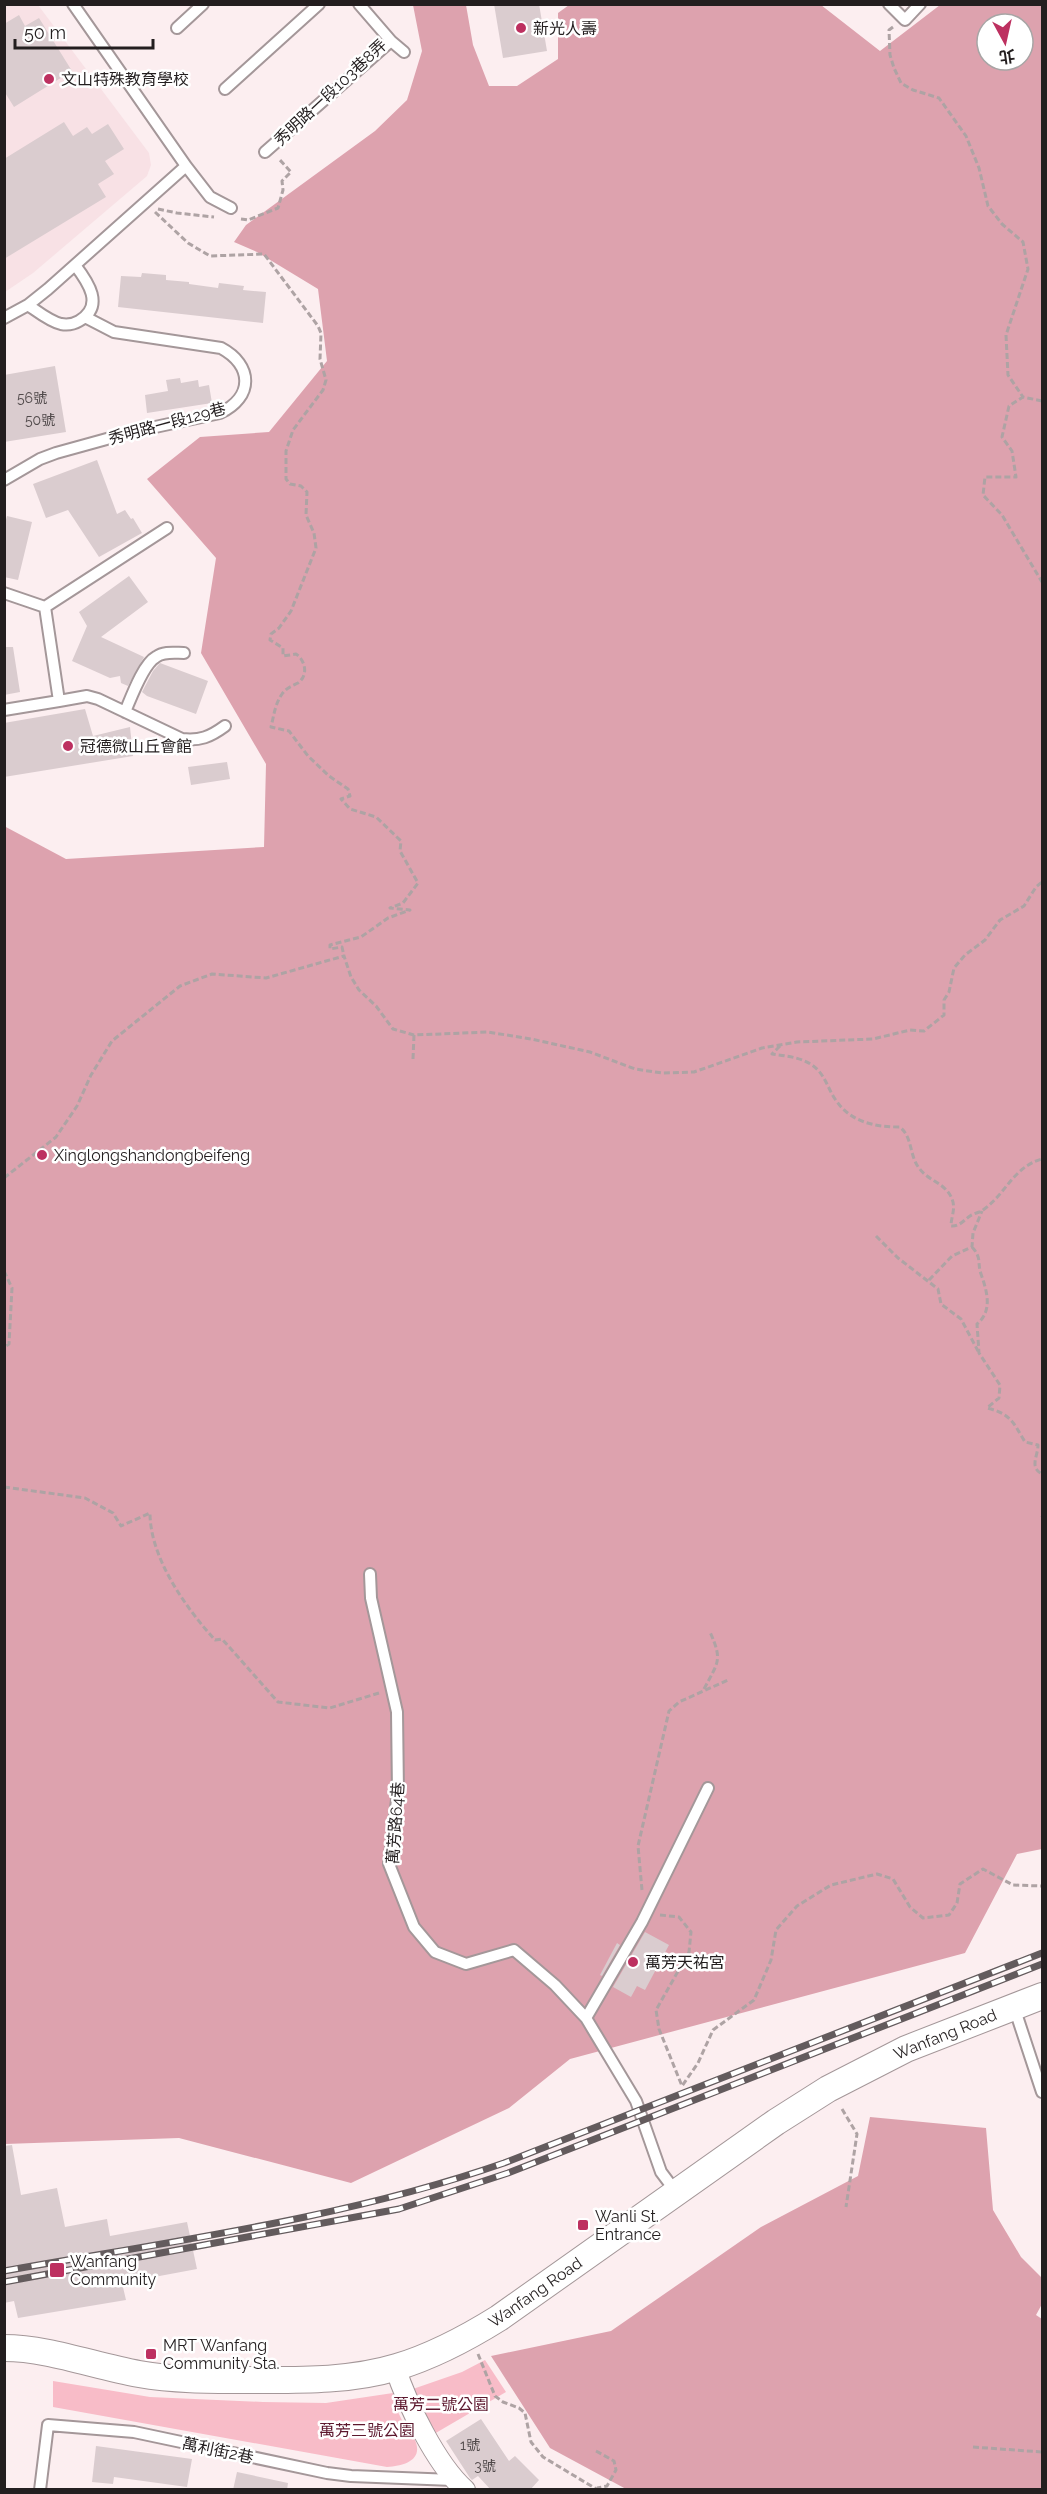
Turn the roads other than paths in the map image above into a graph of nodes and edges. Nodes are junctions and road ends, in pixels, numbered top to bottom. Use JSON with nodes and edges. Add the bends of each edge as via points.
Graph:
{"nodes":[{"id":1,"x":73,"y":4,"type":"edge"},
{"id":2,"x":203,"y":4,"type":"edge"},
{"id":3,"x":319,"y":4,"type":"edge"},
{"id":4,"x":359,"y":4,"type":"edge"},
{"id":5,"x":890,"y":4,"type":"edge"},
{"id":6,"x":920,"y":4,"type":"edge"},
{"id":7,"x":177,"y":28,"type":"dead end"},
{"id":8,"x":390,"y":41,"type":"junction"},
{"id":9,"x":404,"y":52,"type":"dead end"},
{"id":10,"x":225,"y":89,"type":"dead end"},
{"id":11,"x":265,"y":152,"type":"dead end"},
{"id":12,"x":186,"y":166,"type":"junction"},
{"id":13,"x":231,"y":208,"type":"dead end"},
{"id":14,"x":75,"y":265,"type":"junction"},
{"id":15,"x":28,"y":305,"type":"junction"},
{"id":16,"x":85,"y":317,"type":"junction"},
{"id":17,"x":4,"y":318,"type":"edge"},
{"id":18,"x":4,"y":480,"type":"edge"},
{"id":19,"x":167,"y":528,"type":"dead end"},
{"id":20,"x":4,"y":593,"type":"edge"},
{"id":21,"x":45,"y":607,"type":"junction"},
{"id":22,"x":184,"y":653,"type":"dead end"},
{"id":23,"x":59,"y":700,"type":"junction"},
{"id":24,"x":4,"y":710,"type":"edge"},
{"id":25,"x":125,"y":712,"type":"junction"},
{"id":26,"x":225,"y":726,"type":"dead end"},
{"id":27,"x":370,"y":1574,"type":"dead end"},
{"id":28,"x":708,"y":1788,"type":"dead end"},
{"id":29,"x":1042,"y":1996,"type":"edge"},
{"id":30,"x":1014,"y":2007,"type":"junction"},
{"id":31,"x":586,"y":2018,"type":"junction"},
{"id":32,"x":1042,"y":2091,"type":"edge"},
{"id":33,"x":677,"y":2193,"type":"junction"},
{"id":34,"x":4,"y":2348,"type":"edge"},
{"id":35,"x":395,"y":2367,"type":"junction"},
{"id":36,"x":459,"y":2485,"type":"edge"},
{"id":37,"x":40,"y":2490,"type":"edge"}],
"edges":[{"from":1,"to":12,"type":"lane"},
{"from":2,"to":7,"type":"lane"},
{"from":3,"to":10,"type":"lane"},
{"from":4,"to":8,"type":"lane","name":"秀明路一段103巷8弄"},
{"from":5,"to":6,"type":"lane","via":[[905,20]]},
{"from":8,"to":9,"type":"lane"},
{"from":8,"to":11,"type":"lane","name":"秀明路一段103巷8弄"},
{"from":12,"to":13,"type":"lane","via":[[210,197]]},
{"from":12,"to":14,"type":"lane"},
{"from":14,"to":15,"type":"lane"},
{"from":14,"to":16,"type":"lane","via":[[93,296],[92,308]]},
{"from":15,"to":16,"type":"lane","via":[[61,324],[74,324]]},
{"from":15,"to":17,"type":"lane"},
{"from":16,"to":18,"type":"lane","name":"秀明路一段129巷","via":[[114,332],[221,348],[234,355],[242,366],[242,395],[220,413],[57,453]]},
{"from":19,"to":21,"type":"lane"},
{"from":20,"to":21,"type":"lane"},
{"from":21,"to":23,"type":"lane"},
{"from":22,"to":25,"type":"lane","via":[[168,652],[148,663]]},
{"from":23,"to":24,"type":"lane"},
{"from":23,"to":25,"type":"lane","via":[[87,696]]},
{"from":25,"to":26,"type":"lane","via":[[182,739],[196,741]]},
{"from":27,"to":31,"type":"lane","name":"萬芳路64巷","via":[[371,1598],[397,1712],[398,1792],[389,1864],[414,1927],[435,1952],[466,1965],[514,1950]]},
{"from":28,"to":31,"type":"lane","via":[[642,1922]]},
{"from":29,"to":30,"type":"street","name":"Wanfang Road"},
{"from":30,"to":32,"type":"lane"},
{"from":30,"to":33,"type":"street","name":"Wanfang Road","via":[[906,2049],[828,2089]]},
{"from":31,"to":33,"type":"lane","name":"萬芳路64巷","via":[[636,2101],[661,2172]]},
{"from":33,"to":35,"type":"street","name":"Wanfang Road","via":[[471,2336]]},
{"from":34,"to":35,"type":"street","name":"Wanfang Road","via":[[148,2375],[207,2380],[333,2378]]},
{"from":35,"to":36,"type":"street","via":[[409,2406]]},
{"from":36,"to":37,"type":"lane","name":"萬利街2巷","via":[[327,2473],[134,2432],[48,2425]]}]}
